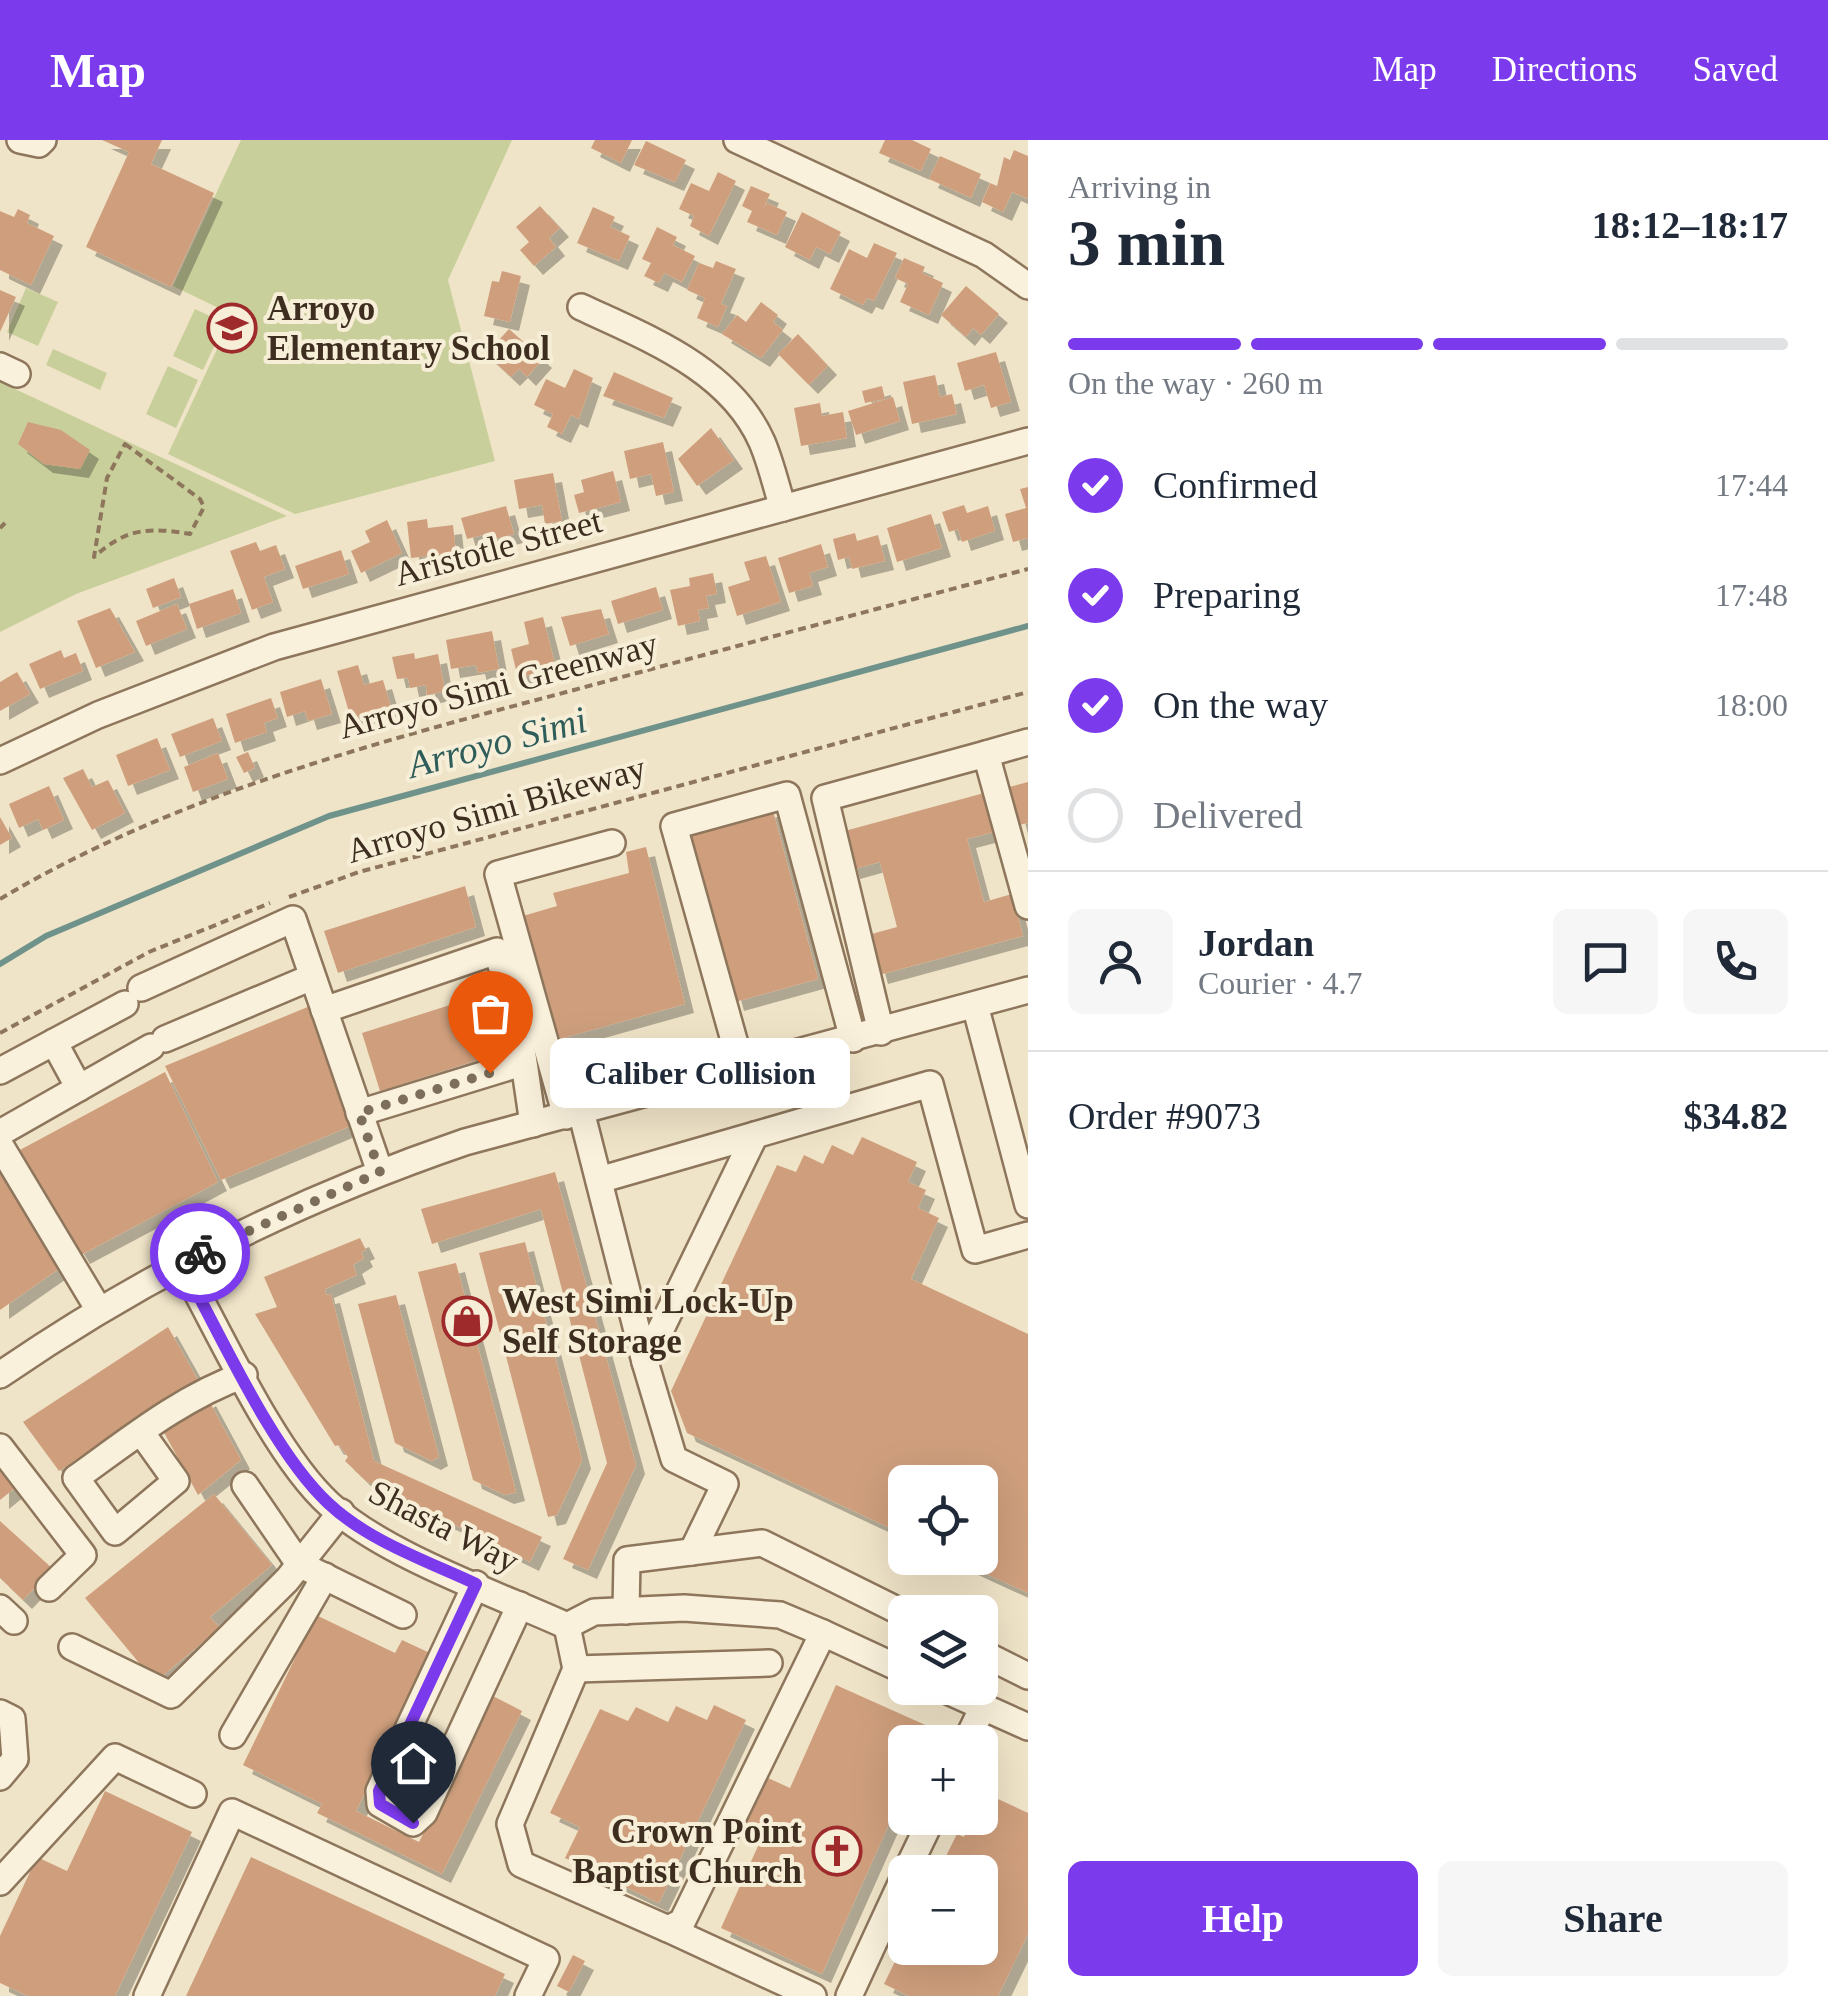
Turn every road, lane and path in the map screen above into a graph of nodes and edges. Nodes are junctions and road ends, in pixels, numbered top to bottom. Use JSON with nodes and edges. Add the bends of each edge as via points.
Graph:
{"nodes":[{"id":1,"x":737,"y":140,"type":"edge"},
{"id":2,"x":1028,"y":286,"type":"edge"},
{"id":3,"x":581,"y":307,"type":"dead end"},
{"id":4,"x":1028,"y":441,"type":"edge"},
{"id":5,"x":125,"y":444,"type":"joint"},
{"id":6,"x":782,"y":508,"type":"junction"},
{"id":7,"x":1028,"y":569,"type":"edge"},
{"id":8,"x":1028,"y":692,"type":"edge"},
{"id":9,"x":1028,"y":742,"type":"edge"},
{"id":10,"x":986,"y":754,"type":"junction"},
{"id":11,"x":0,"y":761,"type":"edge"},
{"id":12,"x":612,"y":844,"type":"dead end"},
{"id":13,"x":0,"y":900,"type":"edge"},
{"id":14,"x":1028,"y":906,"type":"edge"},
{"id":15,"x":312,"y":977,"type":"junction"},
{"id":16,"x":1028,"y":990,"type":"edge"},
{"id":17,"x":975,"y":1005,"type":"junction"},
{"id":18,"x":324,"y":1010,"type":"junction"},
{"id":19,"x":881,"y":1032,"type":"junction"},
{"id":20,"x":0,"y":1033,"type":"edge"},
{"id":21,"x":853,"y":1039,"type":"junction"},
{"id":22,"x":54,"y":1042,"type":"junction"},
{"id":23,"x":522,"y":1063,"type":"junction"},
{"id":24,"x":742,"y":1069,"type":"junction"},
{"id":25,"x":0,"y":1071,"type":"edge"},
{"id":26,"x":80,"y":1088,"type":"junction"},
{"id":27,"x":359,"y":1113,"type":"junction"},
{"id":28,"x":573,"y":1113,"type":"junction"},
{"id":29,"x":533,"y":1124,"type":"junction"},
{"id":30,"x":0,"y":1134,"type":"edge"},
{"id":31,"x":755,"y":1135,"type":"junction"},
{"id":32,"x":0,"y":1145,"type":"edge"},
{"id":33,"x":380,"y":1172,"type":"junction"},
{"id":34,"x":598,"y":1180,"type":"junction"},
{"id":35,"x":1028,"y":1205,"type":"edge"},
{"id":36,"x":1028,"y":1235,"type":"edge"},
{"id":37,"x":181,"y":1263,"type":"junction"},
{"id":38,"x":99,"y":1310,"type":"junction"},
{"id":39,"x":645,"y":1362,"type":"junction"},
{"id":40,"x":0,"y":1375,"type":"edge"},
{"id":41,"x":244,"y":1376,"type":"junction"},
{"id":42,"x":142,"y":1432,"type":"dead end"},
{"id":43,"x":0,"y":1447,"type":"edge"},
{"id":44,"x":245,"y":1486,"type":"dead end"},
{"id":45,"x":341,"y":1512,"type":"junction"},
{"id":46,"x":692,"y":1552,"type":"junction"},
{"id":47,"x":299,"y":1564,"type":"junction"},
{"id":48,"x":325,"y":1576,"type":"junction"},
{"id":49,"x":476,"y":1584,"type":"junction"},
{"id":50,"x":49,"y":1588,"type":"dead end"},
{"id":51,"x":520,"y":1604,"type":"junction"},
{"id":52,"x":888,"y":1606,"type":"edge"},
{"id":53,"x":626,"y":1611,"type":"junction"},
{"id":54,"x":402,"y":1615,"type":"dead end"},
{"id":55,"x":567,"y":1626,"type":"junction"},
{"id":56,"x":824,"y":1634,"type":"junction"},
{"id":57,"x":72,"y":1646,"type":"dead end"},
{"id":58,"x":998,"y":1661,"type":"edge"},
{"id":59,"x":769,"y":1663,"type":"dead end"},
{"id":60,"x":888,"y":1663,"type":"edge"},
{"id":61,"x":576,"y":1669,"type":"junction"},
{"id":62,"x":1028,"y":1676,"type":"edge"},
{"id":63,"x":983,"y":1706,"type":"joint"},
{"id":64,"x":0,"y":1712,"type":"edge"},
{"id":65,"x":974,"y":1725,"type":"edge"},
{"id":66,"x":1028,"y":1727,"type":"edge"},
{"id":67,"x":232,"y":1735,"type":"dead end"},
{"id":68,"x":0,"y":1777,"type":"edge"},
{"id":69,"x":232,"y":1812,"type":"junction"},
{"id":70,"x":0,"y":1882,"type":"edge"},
{"id":71,"x":888,"y":1913,"type":"edge"},
{"id":72,"x":668,"y":1929,"type":"junction"},
{"id":73,"x":147,"y":1996,"type":"edge"},
{"id":74,"x":528,"y":1996,"type":"edge"},
{"id":75,"x":813,"y":1996,"type":"edge"},
{"id":76,"x":850,"y":1996,"type":"edge"}],
"edges":[{"from":1,"to":2,"type":"street","via":[[984,255]]},
{"from":3,"to":6,"type":"street","via":[[665,346],[707,374],[761,440]]},
{"from":4,"to":6,"type":"street","name":"Aristotle Street"},
{"from":5,"to":5,"type":"path","via":[[204,508],[190,534],[127,532],[94,557],[107,478]]},
{"from":6,"to":11,"type":"street","name":"Aristotle Street","via":[[274,647],[114,708]]},
{"from":7,"to":13,"type":"path","name":"Arroyo Simi Greenway","via":[[244,784]]},
{"from":8,"to":20,"type":"path","name":"Arroyo Simi Bikeway","via":[[358,872],[149,952]]},
{"from":9,"to":10,"type":"street"},
{"from":10,"to":14,"type":"street"},
{"from":10,"to":19,"type":"street","via":[[825,798]]},
{"from":12,"to":28,"type":"street","via":[[498,874]]},
{"from":15,"to":18,"type":"street"},
{"from":15,"to":22,"type":"street","via":[[292,919]]},
{"from":15,"to":26,"type":"street","via":[[158,1043]]},
{"from":16,"to":17,"type":"street"},
{"from":17,"to":19,"type":"street"},
{"from":17,"to":35,"type":"street"},
{"from":18,"to":23,"type":"street","via":[[496,951]]},
{"from":18,"to":27,"type":"street"},
{"from":19,"to":21,"type":"street"},
{"from":21,"to":24,"type":"street"},
{"from":21,"to":24,"type":"street","via":[[787,794],[674,826]]},
{"from":22,"to":25,"type":"street"},
{"from":22,"to":26,"type":"street"},
{"from":23,"to":27,"type":"street"},
{"from":23,"to":29,"type":"street"},
{"from":24,"to":28,"type":"street"},
{"from":26,"to":30,"type":"street"},
{"from":27,"to":33,"type":"street"},
{"from":28,"to":29,"type":"street"},
{"from":28,"to":34,"type":"street"},
{"from":29,"to":33,"type":"street"},
{"from":31,"to":34,"type":"street"},
{"from":31,"to":36,"type":"street","via":[[930,1084],[975,1250]]},
{"from":31,"to":39,"type":"street"},
{"from":32,"to":38,"type":"street"},
{"from":33,"to":37,"type":"street"},
{"from":34,"to":39,"type":"street"},
{"from":37,"to":38,"type":"street"},
{"from":37,"to":41,"type":"street","name":"Shasta Way"},
{"from":38,"to":40,"type":"street"},
{"from":39,"to":46,"type":"street","via":[[674,1459],[725,1484]]},
{"from":41,"to":42,"type":"street","via":[[208,1388]]},
{"from":41,"to":45,"type":"street","name":"Shasta Way","via":[[293,1463]]},
{"from":43,"to":50,"type":"street","via":[[83,1554]]},
{"from":44,"to":47,"type":"street"},
{"from":45,"to":47,"type":"street"},
{"from":45,"to":49,"type":"street","name":"Shasta Way","via":[[392,1545]]},
{"from":46,"to":52,"type":"street","via":[[762,1543]]},
{"from":46,"to":53,"type":"street","via":[[626,1560]]},
{"from":47,"to":48,"type":"street"},
{"from":47,"to":57,"type":"street","via":[[171,1696]]},
{"from":48,"to":54,"type":"street"},
{"from":48,"to":67,"type":"street"},
{"from":49,"to":51,"type":"street","name":"Shasta Way"},
{"from":49,"to":51,"type":"street","via":[[379,1791],[380,1804],[413,1823],[424,1812]]},
{"from":51,"to":55,"type":"street","name":"Shasta Way"},
{"from":53,"to":55,"type":"street","via":[[594,1612]]},
{"from":53,"to":56,"type":"street","via":[[780,1614]]},
{"from":55,"to":61,"type":"street"},
{"from":56,"to":60,"type":"street"},
{"from":56,"to":72,"type":"street","via":[[682,1922]]},
{"from":58,"to":62,"type":"street"},
{"from":59,"to":61,"type":"street"},
{"from":61,"to":72,"type":"street","via":[[510,1824],[521,1864]]},
{"from":63,"to":65,"type":"street"},
{"from":63,"to":66,"type":"street"},
{"from":64,"to":68,"type":"street","via":[[12,1719],[15,1759]]},
{"from":69,"to":70,"type":"street","via":[[115,1757]]},
{"from":69,"to":73,"type":"street"},
{"from":69,"to":74,"type":"street","via":[[546,1959]]},
{"from":71,"to":76,"type":"street"},
{"from":72,"to":75,"type":"street"}]}
